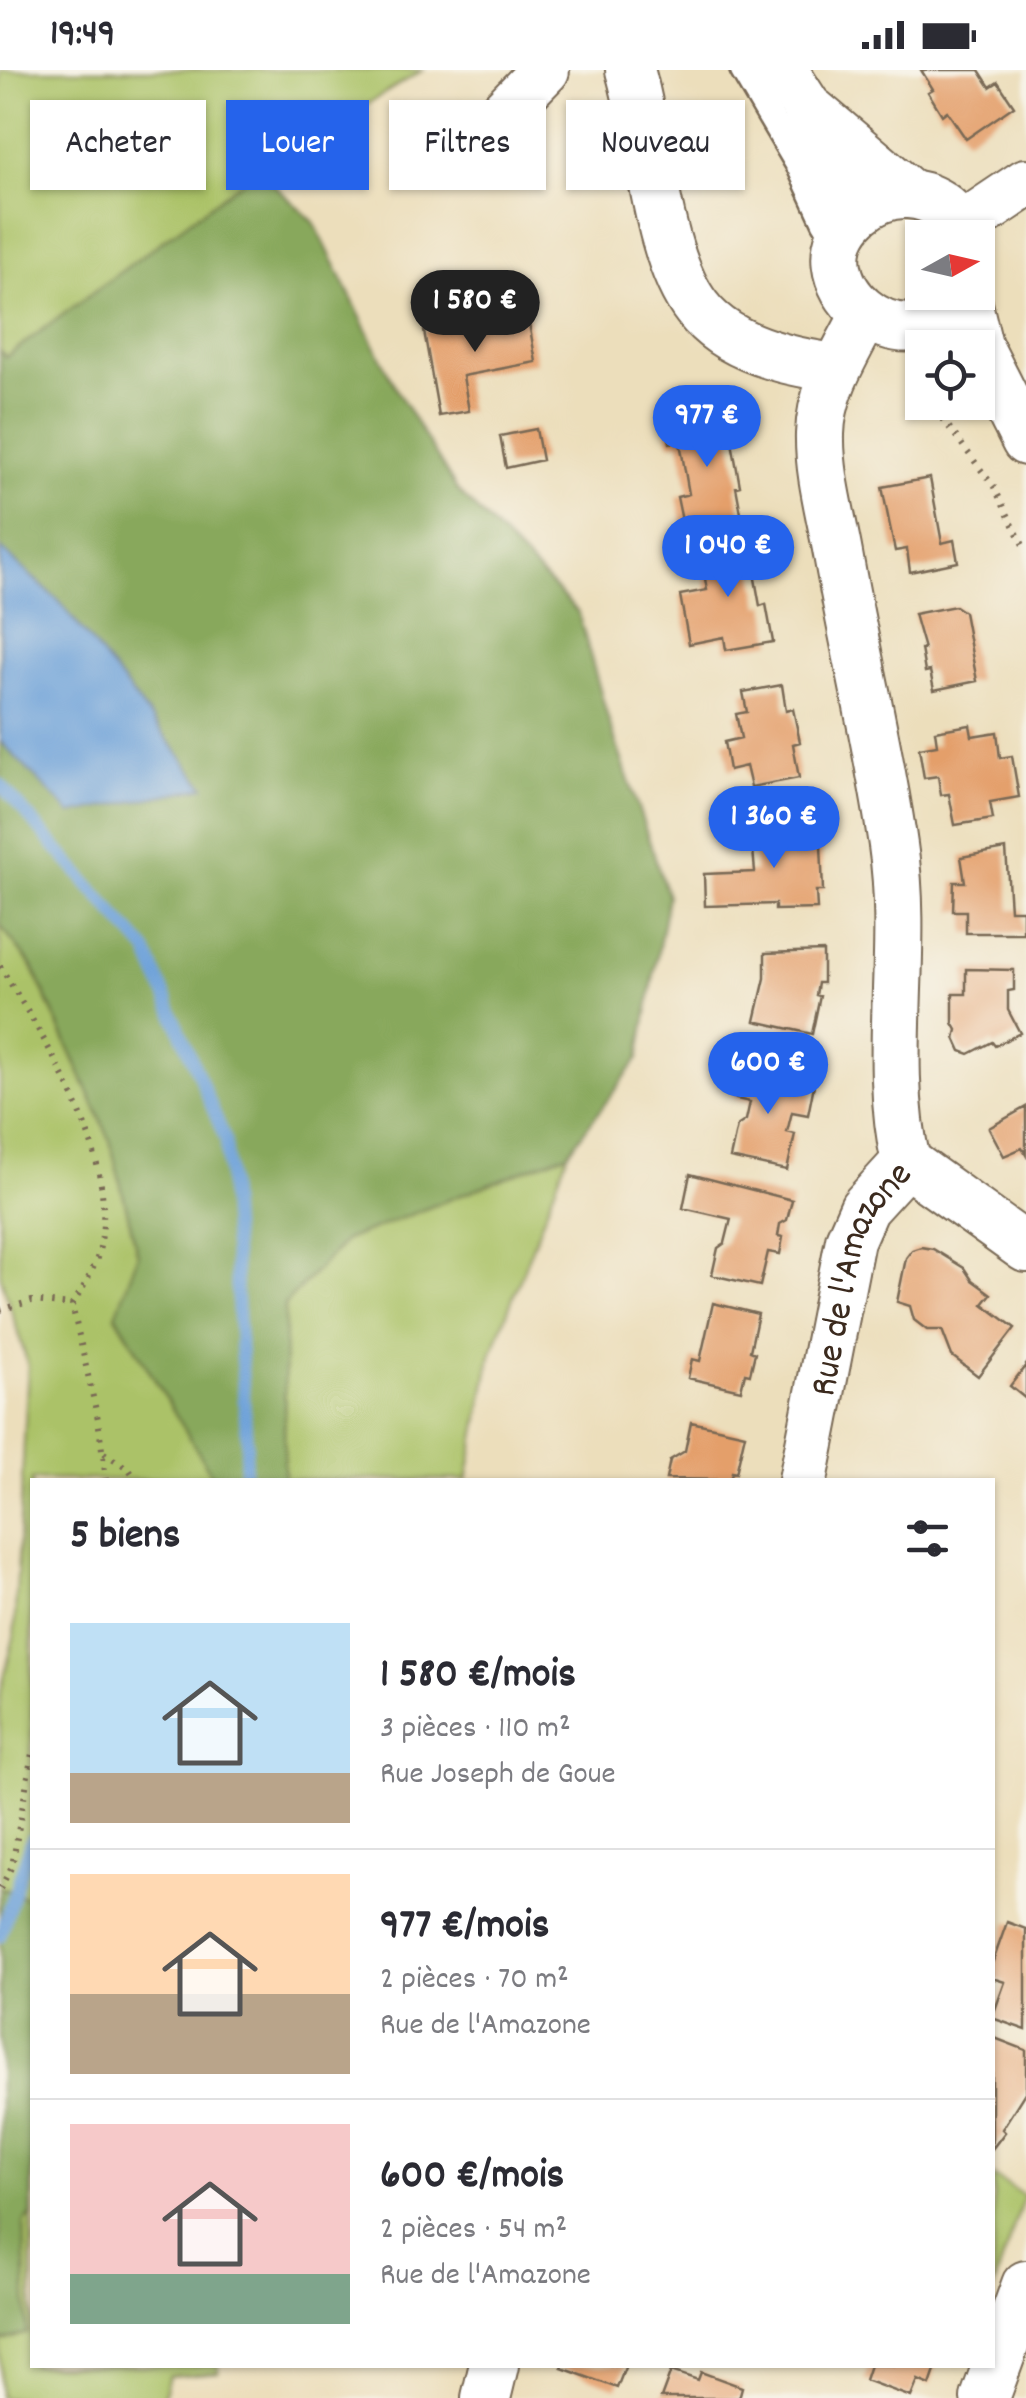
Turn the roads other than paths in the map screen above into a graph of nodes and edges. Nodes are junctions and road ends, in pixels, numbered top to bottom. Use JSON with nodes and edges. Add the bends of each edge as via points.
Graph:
{"nodes":[{"id":1,"x":545,"y":70,"type":"edge"},
{"id":2,"x":630,"y":70,"type":"edge"},
{"id":3,"x":743,"y":70,"type":"edge"},
{"id":4,"x":794,"y":87,"type":"edge"},
{"id":5,"x":515,"y":100,"type":"edge"},
{"id":6,"x":1026,"y":183,"type":"edge"},
{"id":7,"x":910,"y":194,"type":"junction"},
{"id":8,"x":953,"y":220,"type":"edge"},
{"id":9,"x":979,"y":220,"type":"edge"},
{"id":10,"x":846,"y":230,"type":"junction"},
{"id":11,"x":950,"y":310,"type":"edge"},
{"id":12,"x":967,"y":310,"type":"edge"},
{"id":13,"x":865,"y":314,"type":"junction"},
{"id":14,"x":923,"y":330,"type":"edge"},
{"id":15,"x":905,"y":331,"type":"edge"},
{"id":16,"x":836,"y":368,"type":"junction"},
{"id":17,"x":995,"y":418,"type":"edge"},
{"id":18,"x":1026,"y":441,"type":"edge"},
{"id":19,"x":1026,"y":451,"type":"edge"},
{"id":20,"x":906,"y":1162,"type":"junction"},
{"id":21,"x":1026,"y":1248,"type":"edge"},
{"id":22,"x":803,"y":1478,"type":"edge"},
{"id":23,"x":1026,"y":2285,"type":"edge"},
{"id":24,"x":493,"y":2368,"type":"edge"},
{"id":25,"x":486,"y":2398,"type":"edge"},
{"id":26,"x":985,"y":2398,"type":"edge"}],
"edges":[{"from":1,"to":5,"type":"street"},
{"from":2,"to":16,"type":"street","via":[[669,250],[697,310],[746,345],[800,364]]},
{"from":3,"to":10,"type":"lane","via":[[824,222]]},
{"from":4,"to":7,"type":"street"},
{"from":4,"to":10,"type":"street"},
{"from":6,"to":9,"type":"street"},
{"from":7,"to":8,"type":"street","via":[[939,204]]},
{"from":7,"to":10,"type":"street","via":[[879,198]]},
{"from":10,"to":13,"type":"street","via":[[837,260],[844,291]]},
{"from":11,"to":14,"type":"street"},
{"from":12,"to":18,"type":"street","via":[[986,365]]},
{"from":13,"to":15,"type":"street"},
{"from":13,"to":16,"type":"street","name":"Rue de l'Amazone"},
{"from":16,"to":20,"type":"street","name":"Rue de l'Amazone","via":[[820,438],[900,900],[894,1062]]},
{"from":17,"to":19,"type":"street"},
{"from":20,"to":21,"type":"street"},
{"from":20,"to":22,"type":"street","name":"Rue de l'Amazone","via":[[864,1208],[850,1240]]},
{"from":23,"to":26,"type":"street"},
{"from":24,"to":25,"type":"street"}]}
